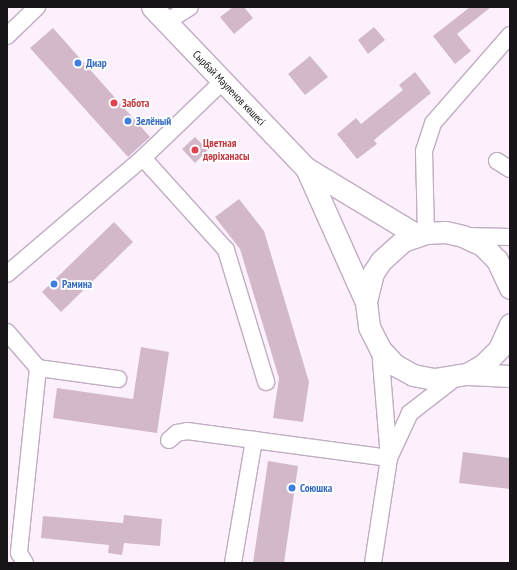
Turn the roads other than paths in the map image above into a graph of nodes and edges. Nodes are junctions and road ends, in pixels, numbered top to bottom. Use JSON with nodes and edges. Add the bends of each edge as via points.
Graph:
{"nodes":[{"id":1,"x":37,"y":7,"type":"edge"},
{"id":2,"x":190,"y":7,"type":"edge"},
{"id":3,"x":159,"y":14,"type":"edge"},
{"id":4,"x":510,"y":35,"type":"edge"},
{"id":5,"x":7,"y":36,"type":"edge"},
{"id":6,"x":223,"y":82,"type":"junction"},
{"id":7,"x":143,"y":158,"type":"junction"},
{"id":8,"x":306,"y":168,"type":"junction"},
{"id":9,"x":422,"y":234,"type":"junction"},
{"id":10,"x":463,"y":236,"type":"junction"},
{"id":11,"x":510,"y":237,"type":"edge"},
{"id":12,"x":7,"y":274,"type":"edge"},
{"id":13,"x":510,"y":288,"type":"edge"},
{"id":14,"x":366,"y":302,"type":"junction"},
{"id":15,"x":510,"y":324,"type":"edge"},
{"id":16,"x":7,"y":332,"type":"edge"},
{"id":17,"x":380,"y":349,"type":"junction"},
{"id":18,"x":38,"y":368,"type":"junction"},
{"id":19,"x":461,"y":376,"type":"junction"},
{"id":20,"x":510,"y":376,"type":"edge"},
{"id":21,"x":118,"y":379,"type":"dead end"},
{"id":22,"x":266,"y":382,"type":"dead end"},
{"id":23,"x":169,"y":440,"type":"dead end"},
{"id":24,"x":254,"y":440,"type":"junction"},
{"id":25,"x":389,"y":458,"type":"junction"},
{"id":26,"x":25,"y":563,"type":"edge"},
{"id":27,"x":233,"y":563,"type":"edge"},
{"id":28,"x":373,"y":563,"type":"edge"}],
"edges":[{"from":1,"to":5,"type":"street"},
{"from":2,"to":3,"type":"street"},
{"from":3,"to":6,"type":"main road","name":"Сырбай Мәуленов көшесі"},
{"from":4,"to":9,"type":"street","via":[[441,112],[431,128],[424,151]]},
{"from":6,"to":7,"type":"street"},
{"from":6,"to":8,"type":"main road","name":"Сырбай Мәуленов көшесі"},
{"from":7,"to":12,"type":"street"},
{"from":7,"to":22,"type":"street","via":[[226,250]]},
{"from":8,"to":9,"type":"main road"},
{"from":8,"to":14,"type":"main road"},
{"from":9,"to":10,"type":"main road","via":[[445,232]]},
{"from":9,"to":14,"type":"main road","via":[[391,250],[381,260],[373,273]]},
{"from":10,"to":11,"type":"street"},
{"from":10,"to":13,"type":"main road","via":[[482,245],[497,260]]},
{"from":14,"to":17,"type":"main road","via":[[369,327]]},
{"from":15,"to":19,"type":"main road","via":[[499,350],[484,364]]},
{"from":16,"to":18,"type":"street"},
{"from":17,"to":19,"type":"main road","via":[[395,364],[413,375],[434,379]]},
{"from":17,"to":25,"type":"street"},
{"from":18,"to":21,"type":"street"},
{"from":18,"to":26,"type":"street","via":[[19,553]]},
{"from":19,"to":20,"type":"main road"},
{"from":19,"to":25,"type":"street","via":[[410,413]]},
{"from":23,"to":24,"type":"street","via":[[176,433],[187,431]]},
{"from":24,"to":25,"type":"street"},
{"from":24,"to":27,"type":"street"},
{"from":25,"to":28,"type":"street"}]}
